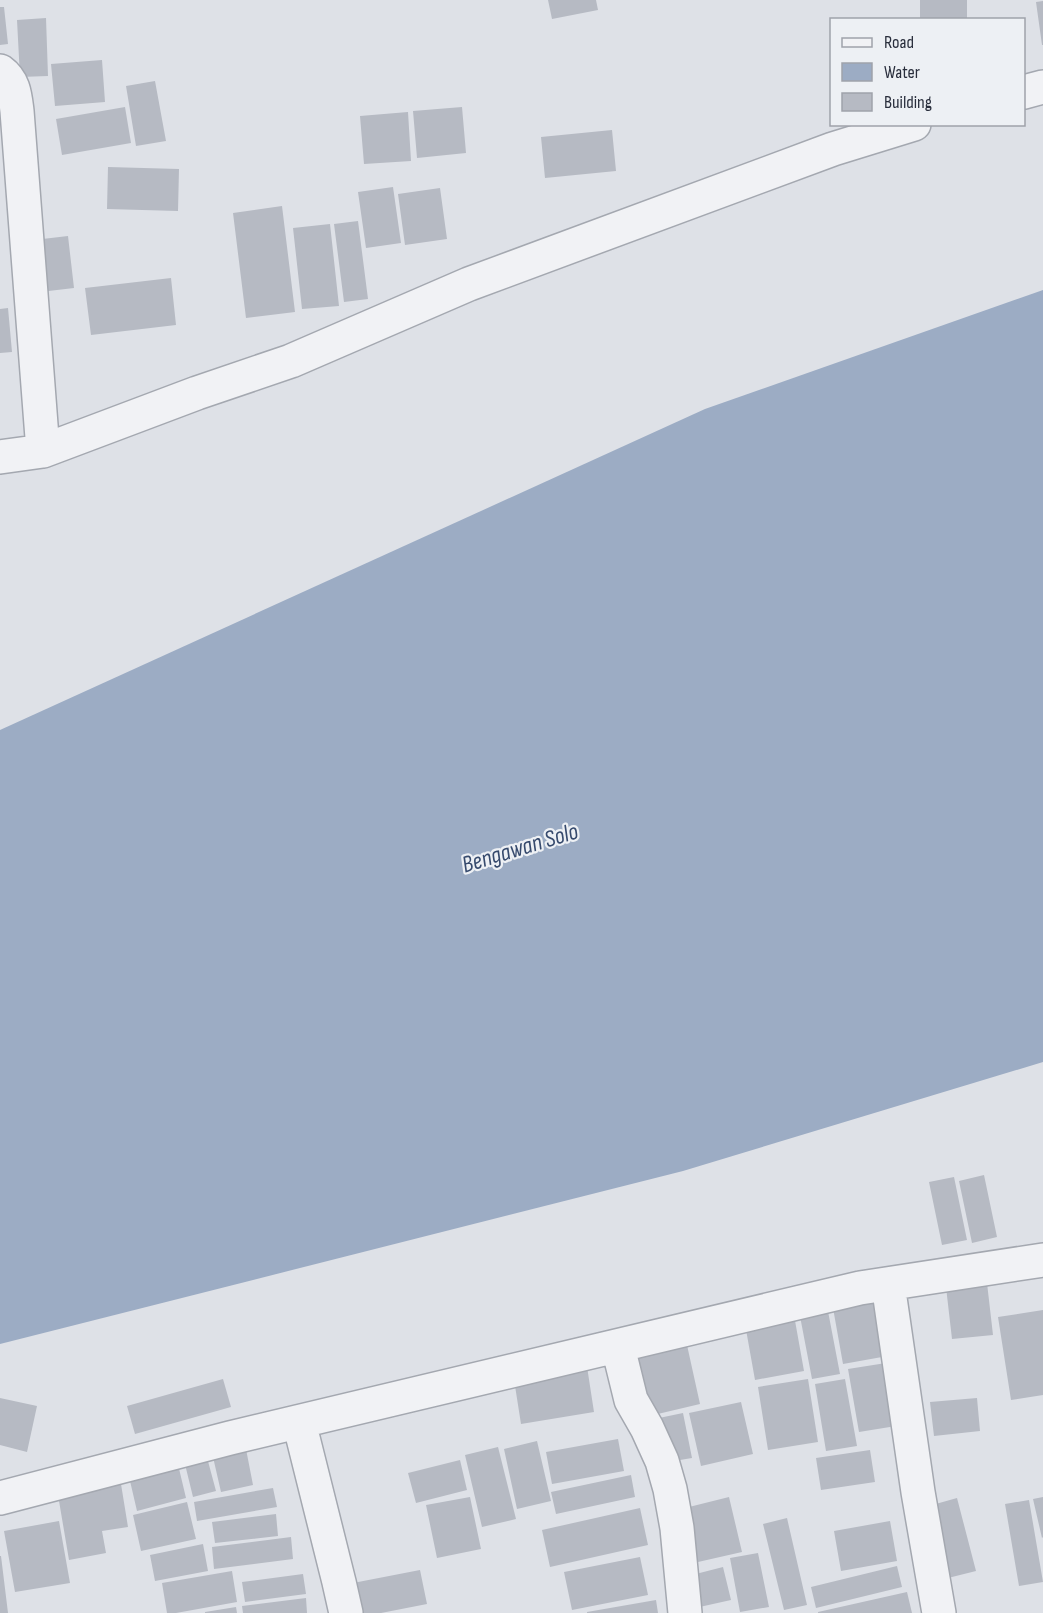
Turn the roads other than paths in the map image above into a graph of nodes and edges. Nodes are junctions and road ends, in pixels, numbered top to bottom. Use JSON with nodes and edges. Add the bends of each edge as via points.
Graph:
{"nodes":[{"id":1,"x":0,"y":71,"type":"edge"},
{"id":2,"x":1043,"y":87,"type":"edge"},
{"id":3,"x":1025,"y":92,"type":"edge"},
{"id":4,"x":908,"y":126,"type":"edge"},
{"id":5,"x":43,"y":451,"type":"junction"},
{"id":6,"x":0,"y":457,"type":"edge"},
{"id":7,"x":1043,"y":1260,"type":"edge"},
{"id":8,"x":888,"y":1284,"type":"junction"},
{"id":9,"x":618,"y":1347,"type":"junction"},
{"id":10,"x":299,"y":1422,"type":"junction"},
{"id":11,"x":0,"y":1498,"type":"edge"},
{"id":12,"x":346,"y":1613,"type":"edge"},
{"id":13,"x":685,"y":1613,"type":"edge"},
{"id":14,"x":939,"y":1613,"type":"edge"}],
"edges":[{"from":1,"to":5,"type":"street","via":[[14,87],[17,111]]},
{"from":2,"to":3,"type":"street"},
{"from":4,"to":5,"type":"street","via":[[833,149],[469,284],[291,361]]},
{"from":5,"to":6,"type":"street"},
{"from":7,"to":8,"type":"street"},
{"from":8,"to":9,"type":"street"},
{"from":8,"to":14,"type":"street"},
{"from":9,"to":10,"type":"street"},
{"from":9,"to":13,"type":"street","via":[[631,1400],[648,1428],[670,1489]]},
{"from":10,"to":11,"type":"street"},
{"from":10,"to":12,"type":"street"}]}
